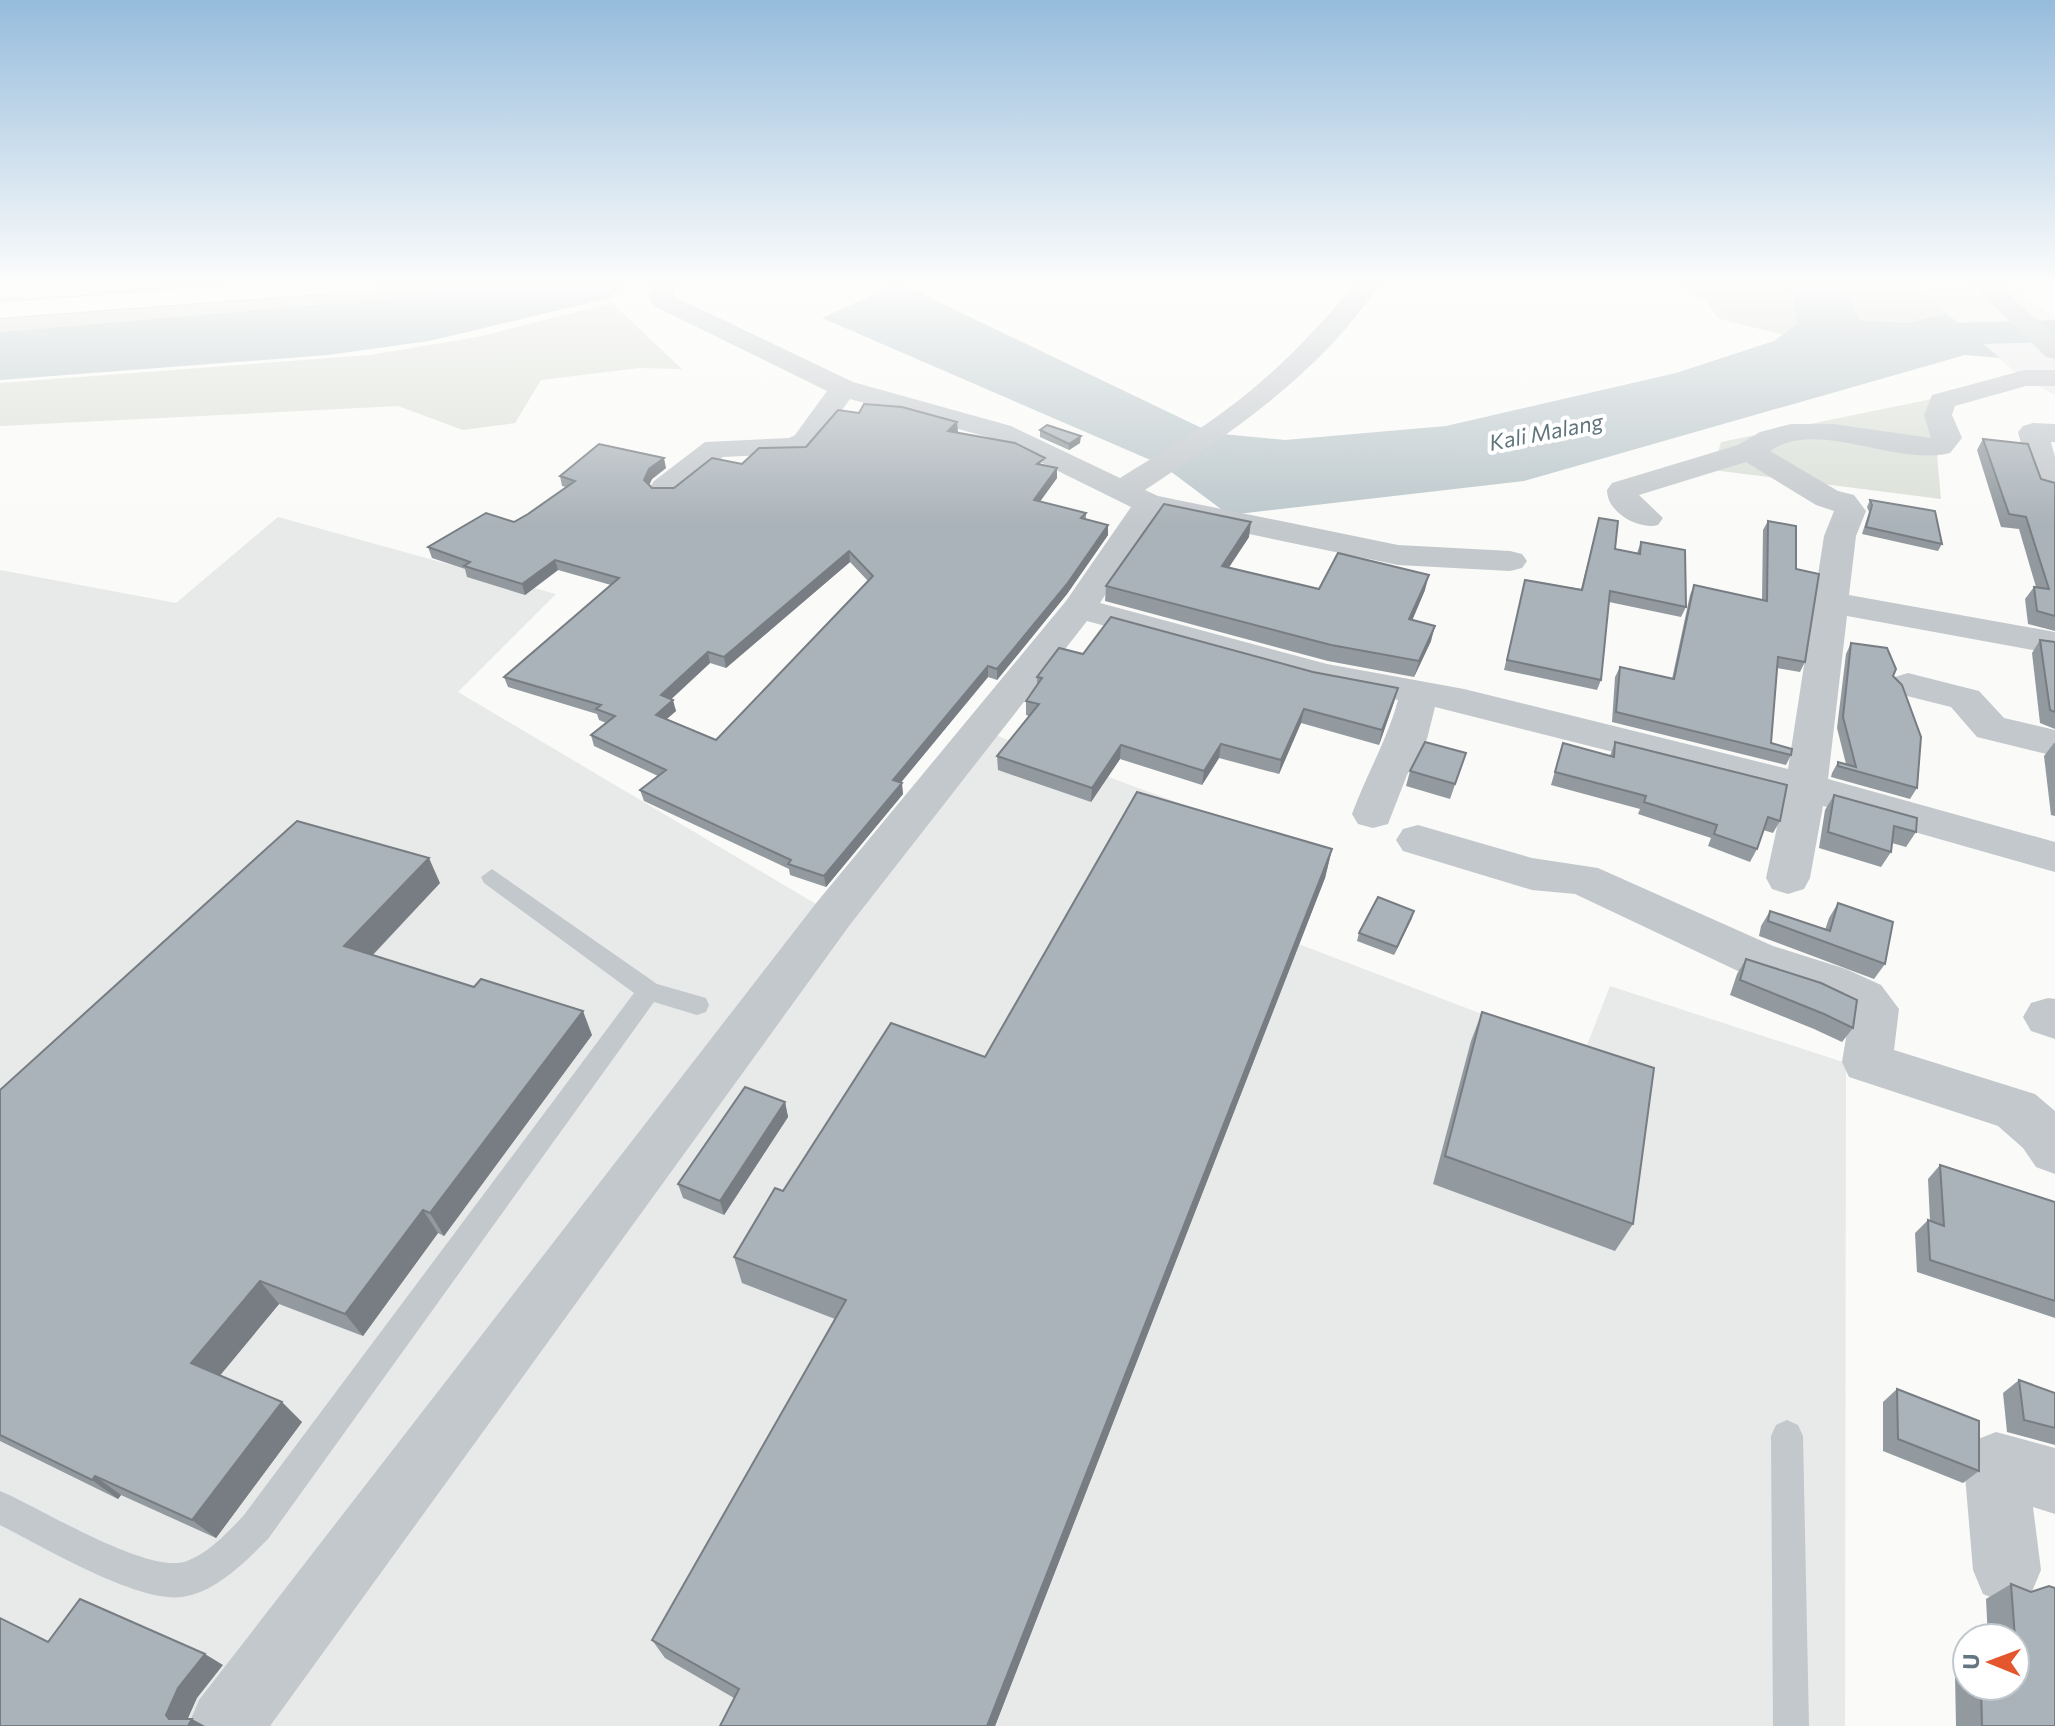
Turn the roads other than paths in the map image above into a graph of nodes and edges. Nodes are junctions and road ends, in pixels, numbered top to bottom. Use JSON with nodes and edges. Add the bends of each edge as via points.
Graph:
{"nodes":[{"id":1,"x":792,"y":364,"type":"edge"},
{"id":2,"x":1296,"y":364,"type":"edge"},
{"id":3,"x":2055,"y":378,"type":"edge"},
{"id":4,"x":843,"y":388,"type":"junction"},
{"id":5,"x":2055,"y":433,"type":"edge"},
{"id":6,"x":1749,"y":451,"type":"junction"},
{"id":7,"x":2055,"y":486,"type":"edge"},
{"id":8,"x":665,"y":488,"type":"edge"},
{"id":9,"x":1133,"y":494,"type":"junction"},
{"id":10,"x":1647,"y":518,"type":"dead end"},
{"id":11,"x":1510,"y":561,"type":"dead end"},
{"id":12,"x":1830,"y":602,"type":"junction"},
{"id":13,"x":1079,"y":608,"type":"junction"},
{"id":14,"x":2055,"y":643,"type":"edge"},
{"id":15,"x":1908,"y":685,"type":"dead end"},
{"id":16,"x":1420,"y":692,"type":"junction"},
{"id":17,"x":2055,"y":743,"type":"edge"},
{"id":18,"x":1806,"y":787,"type":"junction"},
{"id":19,"x":1373,"y":814,"type":"dead end"},
{"id":20,"x":1418,"y":840,"type":"dead end"},
{"id":21,"x":2055,"y":857,"type":"edge"},
{"id":22,"x":492,"y":877,"type":"dead end"},
{"id":23,"x":1788,"y":878,"type":"dead end"},
{"id":24,"x":649,"y":991,"type":"junction"},
{"id":25,"x":697,"y":1005,"type":"dead end"},
{"id":26,"x":2055,"y":1151,"type":"edge"},
{"id":27,"x":1787,"y":1436,"type":"dead end"},
{"id":28,"x":2055,"y":1481,"type":"edge"},
{"id":29,"x":0,"y":1507,"type":"edge"},
{"id":30,"x":2007,"y":1570,"type":"dead end"},
{"id":31,"x":225,"y":1726,"type":"edge"},
{"id":32,"x":1791,"y":1726,"type":"edge"}],
"edges":[{"from":1,"to":4,"type":"street"},
{"from":2,"to":9,"type":"street"},
{"from":3,"to":6,"type":"street","via":[[2025,378],[1942,401],[1938,415],[1947,438],[1939,447],[1808,432],[1773,437]]},
{"from":4,"to":8,"type":"street","via":[[795,447],[716,448]]},
{"from":4,"to":9,"type":"street","via":[[991,428]]},
{"from":5,"to":7,"type":"street","via":[[2033,432],[2047,482]]},
{"from":6,"to":10,"type":"street","via":[[1623,490],[1623,498]]},
{"from":6,"to":12,"type":"street","via":[[1827,498],[1843,502],[1850,511],[1840,536]]},
{"from":9,"to":11,"type":"street","via":[[1398,555]]},
{"from":9,"to":13,"type":"street"},
{"from":12,"to":14,"type":"street"},
{"from":12,"to":18,"type":"street"},
{"from":13,"to":16,"type":"street","via":[[1324,675]]},
{"from":13,"to":31,"type":"street","via":[[833,914]]},
{"from":15,"to":17,"type":"street","via":[[1965,699],[1991,728]]},
{"from":16,"to":18,"type":"street"},
{"from":16,"to":19,"type":"street","via":[[1407,739],[1386,775]]},
{"from":18,"to":21,"type":"street"},
{"from":18,"to":23,"type":"street"},
{"from":20,"to":26,"type":"street","via":[[1532,874],[1582,879],[1757,959],[1864,998],[1875,1009],[1867,1062],[2016,1110]]},
{"from":22,"to":24,"type":"lane"},
{"from":24,"to":25,"type":"lane"},
{"from":24,"to":29,"type":"lane","via":[[231,1555],[182,1580],[144,1576]]},
{"from":27,"to":32,"type":"lane"},
{"from":28,"to":30,"type":"street","via":[[1996,1464]]}]}
